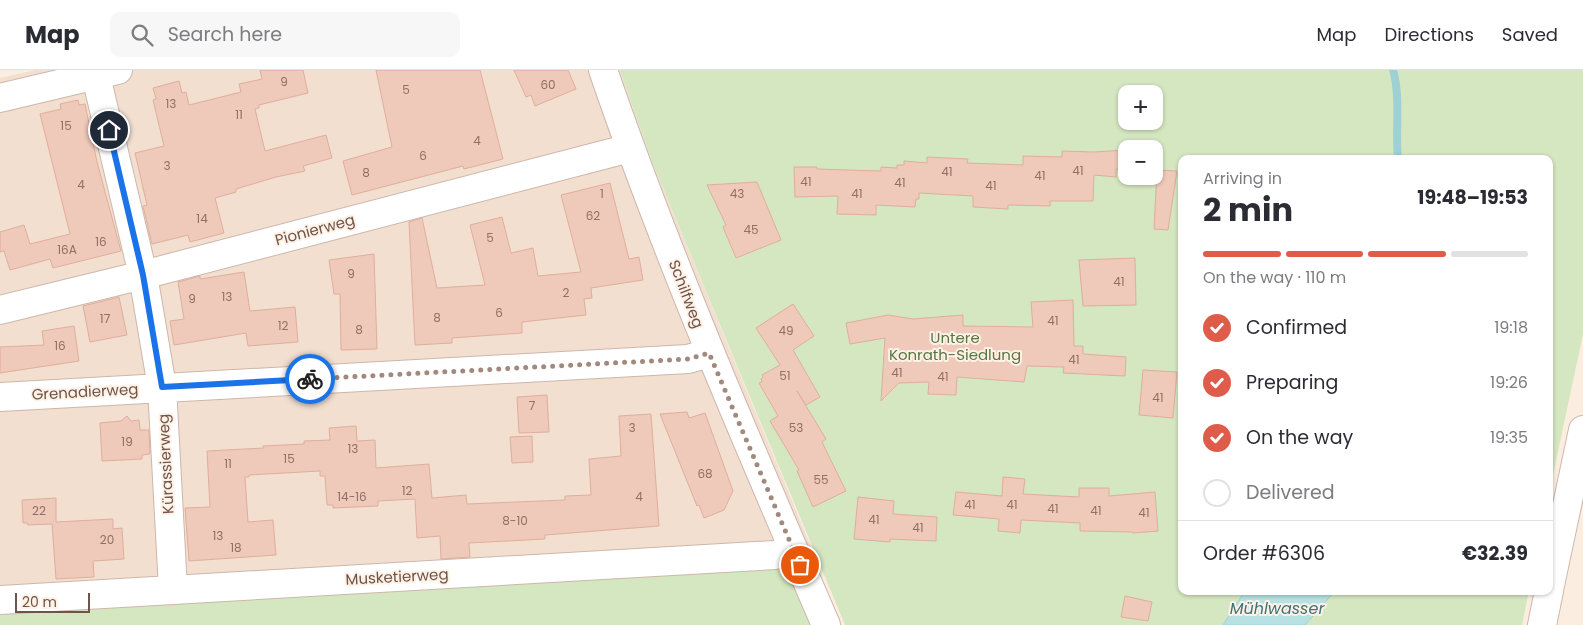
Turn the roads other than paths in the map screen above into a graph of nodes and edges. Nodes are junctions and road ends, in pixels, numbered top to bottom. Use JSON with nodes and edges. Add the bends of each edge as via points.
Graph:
{"nodes":[{"id":1,"x":603,"y":70,"type":"edge"},
{"id":2,"x":107,"y":73,"type":"edge"},
{"id":3,"x":0,"y":98,"type":"edge"},
{"id":4,"x":630,"y":148,"type":"junction"},
{"id":5,"x":143,"y":275,"type":"junction"},
{"id":6,"x":0,"y":310,"type":"edge"},
{"id":7,"x":709,"y":353,"type":"junction"},
{"id":8,"x":162,"y":387,"type":"junction"},
{"id":9,"x":0,"y":397,"type":"edge"},
{"id":10,"x":1583,"y":430,"type":"edge"},
{"id":11,"x":794,"y":550,"type":"junction"},
{"id":12,"x":1553,"y":572,"type":"edge"},
{"id":13,"x":174,"y":589,"type":"junction"},
{"id":14,"x":1548,"y":595,"type":"edge"},
{"id":15,"x":0,"y":600,"type":"edge"},
{"id":16,"x":826,"y":625,"type":"edge"},
{"id":17,"x":1542,"y":625,"type":"edge"}],
"edges":[{"from":1,"to":4,"type":"street","name":"Schilfweg"},
{"from":2,"to":3,"type":"street"},
{"from":2,"to":5,"type":"street","name":"Kürassierweg"},
{"from":4,"to":5,"type":"street","name":"Pionierweg"},
{"from":4,"to":7,"type":"street","name":"Schilfweg"},
{"from":5,"to":6,"type":"street","name":"Pionierweg"},
{"from":5,"to":8,"type":"street","name":"Kürassierweg"},
{"from":7,"to":8,"type":"street","name":"Grenadierweg","via":[[688,359]]},
{"from":7,"to":11,"type":"street","name":"Schilfweg"},
{"from":8,"to":9,"type":"street","name":"Grenadierweg"},
{"from":8,"to":13,"type":"street","name":"Kürassierweg"},
{"from":10,"to":12,"type":"street"},
{"from":11,"to":13,"type":"street","name":"Musketierweg","via":[[775,555]]},
{"from":11,"to":16,"type":"street","name":"Schilfweg"},
{"from":13,"to":15,"type":"street","name":"Musketierweg"},
{"from":14,"to":17,"type":"street"}]}
